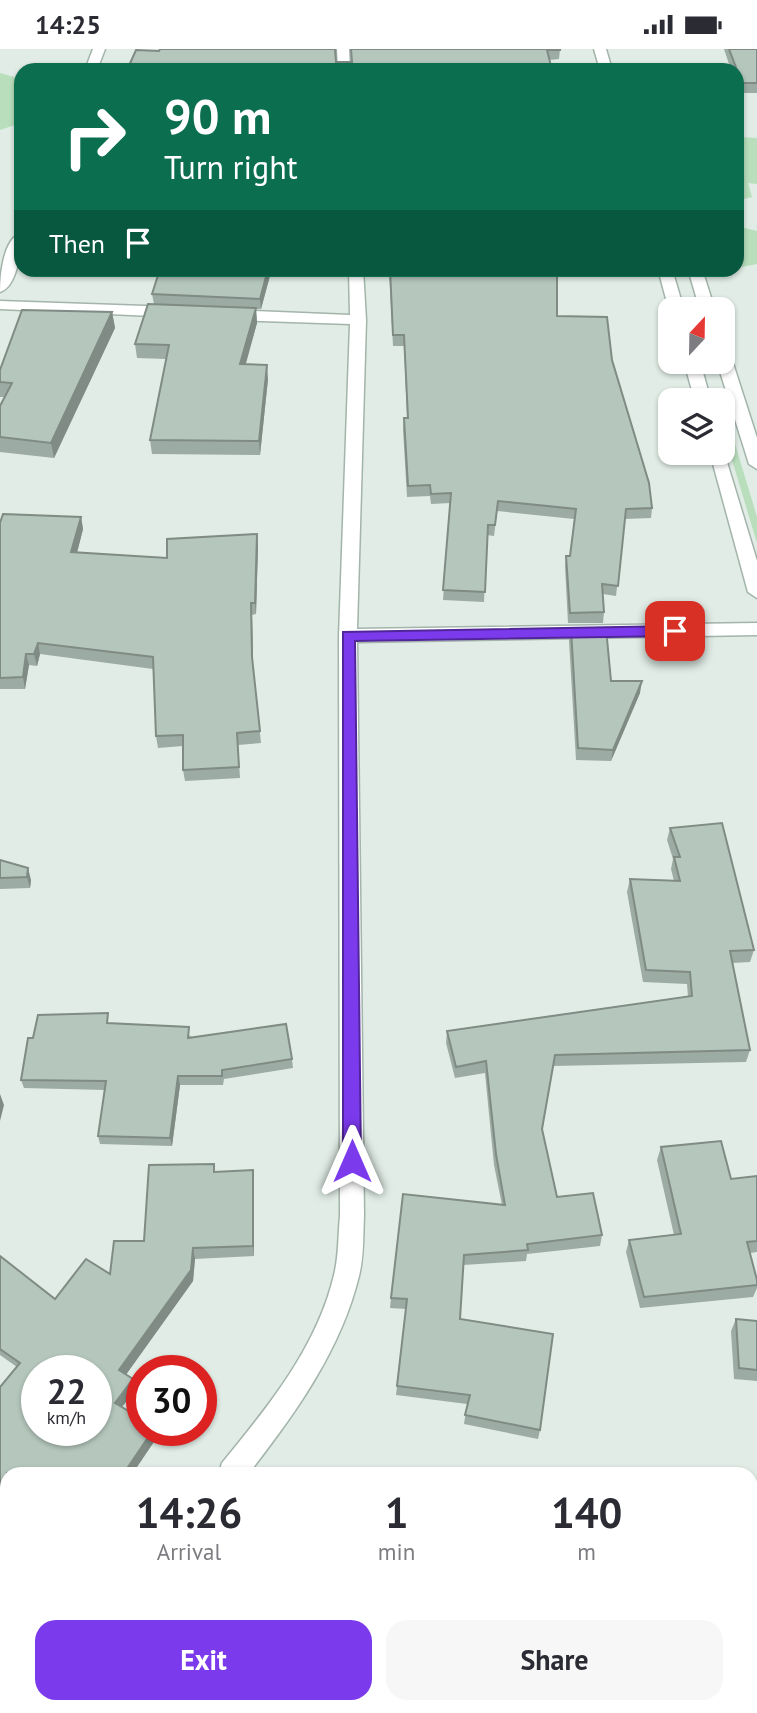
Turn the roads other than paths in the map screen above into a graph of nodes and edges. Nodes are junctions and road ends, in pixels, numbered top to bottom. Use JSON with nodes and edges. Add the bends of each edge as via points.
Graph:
{"nodes":[{"id":1,"x":14,"y":254,"type":"edge"},
{"id":2,"x":356,"y":277,"type":"edge"},
{"id":3,"x":668,"y":277,"type":"edge"},
{"id":4,"x":698,"y":277,"type":"edge"},
{"id":5,"x":0,"y":288,"type":"edge"},
{"id":6,"x":674,"y":297,"type":"edge"},
{"id":7,"x":704,"y":297,"type":"edge"},
{"id":8,"x":0,"y":305,"type":"edge"},
{"id":9,"x":358,"y":320,"type":"junction"},
{"id":10,"x":729,"y":375,"type":"edge"},
{"id":11,"x":757,"y":464,"type":"edge"},
{"id":12,"x":721,"y":465,"type":"edge"},
{"id":13,"x":757,"y":592,"type":"edge"},
{"id":14,"x":757,"y":629,"type":"edge"},
{"id":15,"x":348,"y":636,"type":"junction"},
{"id":16,"x":237,"y":1467,"type":"edge"}],
"edges":[{"from":1,"to":5,"type":"street"},
{"from":2,"to":9,"type":"street"},
{"from":3,"to":6,"type":"street"},
{"from":4,"to":7,"type":"street"},
{"from":8,"to":9,"type":"street"},
{"from":9,"to":15,"type":"street"},
{"from":10,"to":11,"type":"street"},
{"from":12,"to":13,"type":"street"},
{"from":14,"to":15,"type":"street"},
{"from":15,"to":16,"type":"street","via":[[352,1216],[347,1274],[321,1349]]}]}
